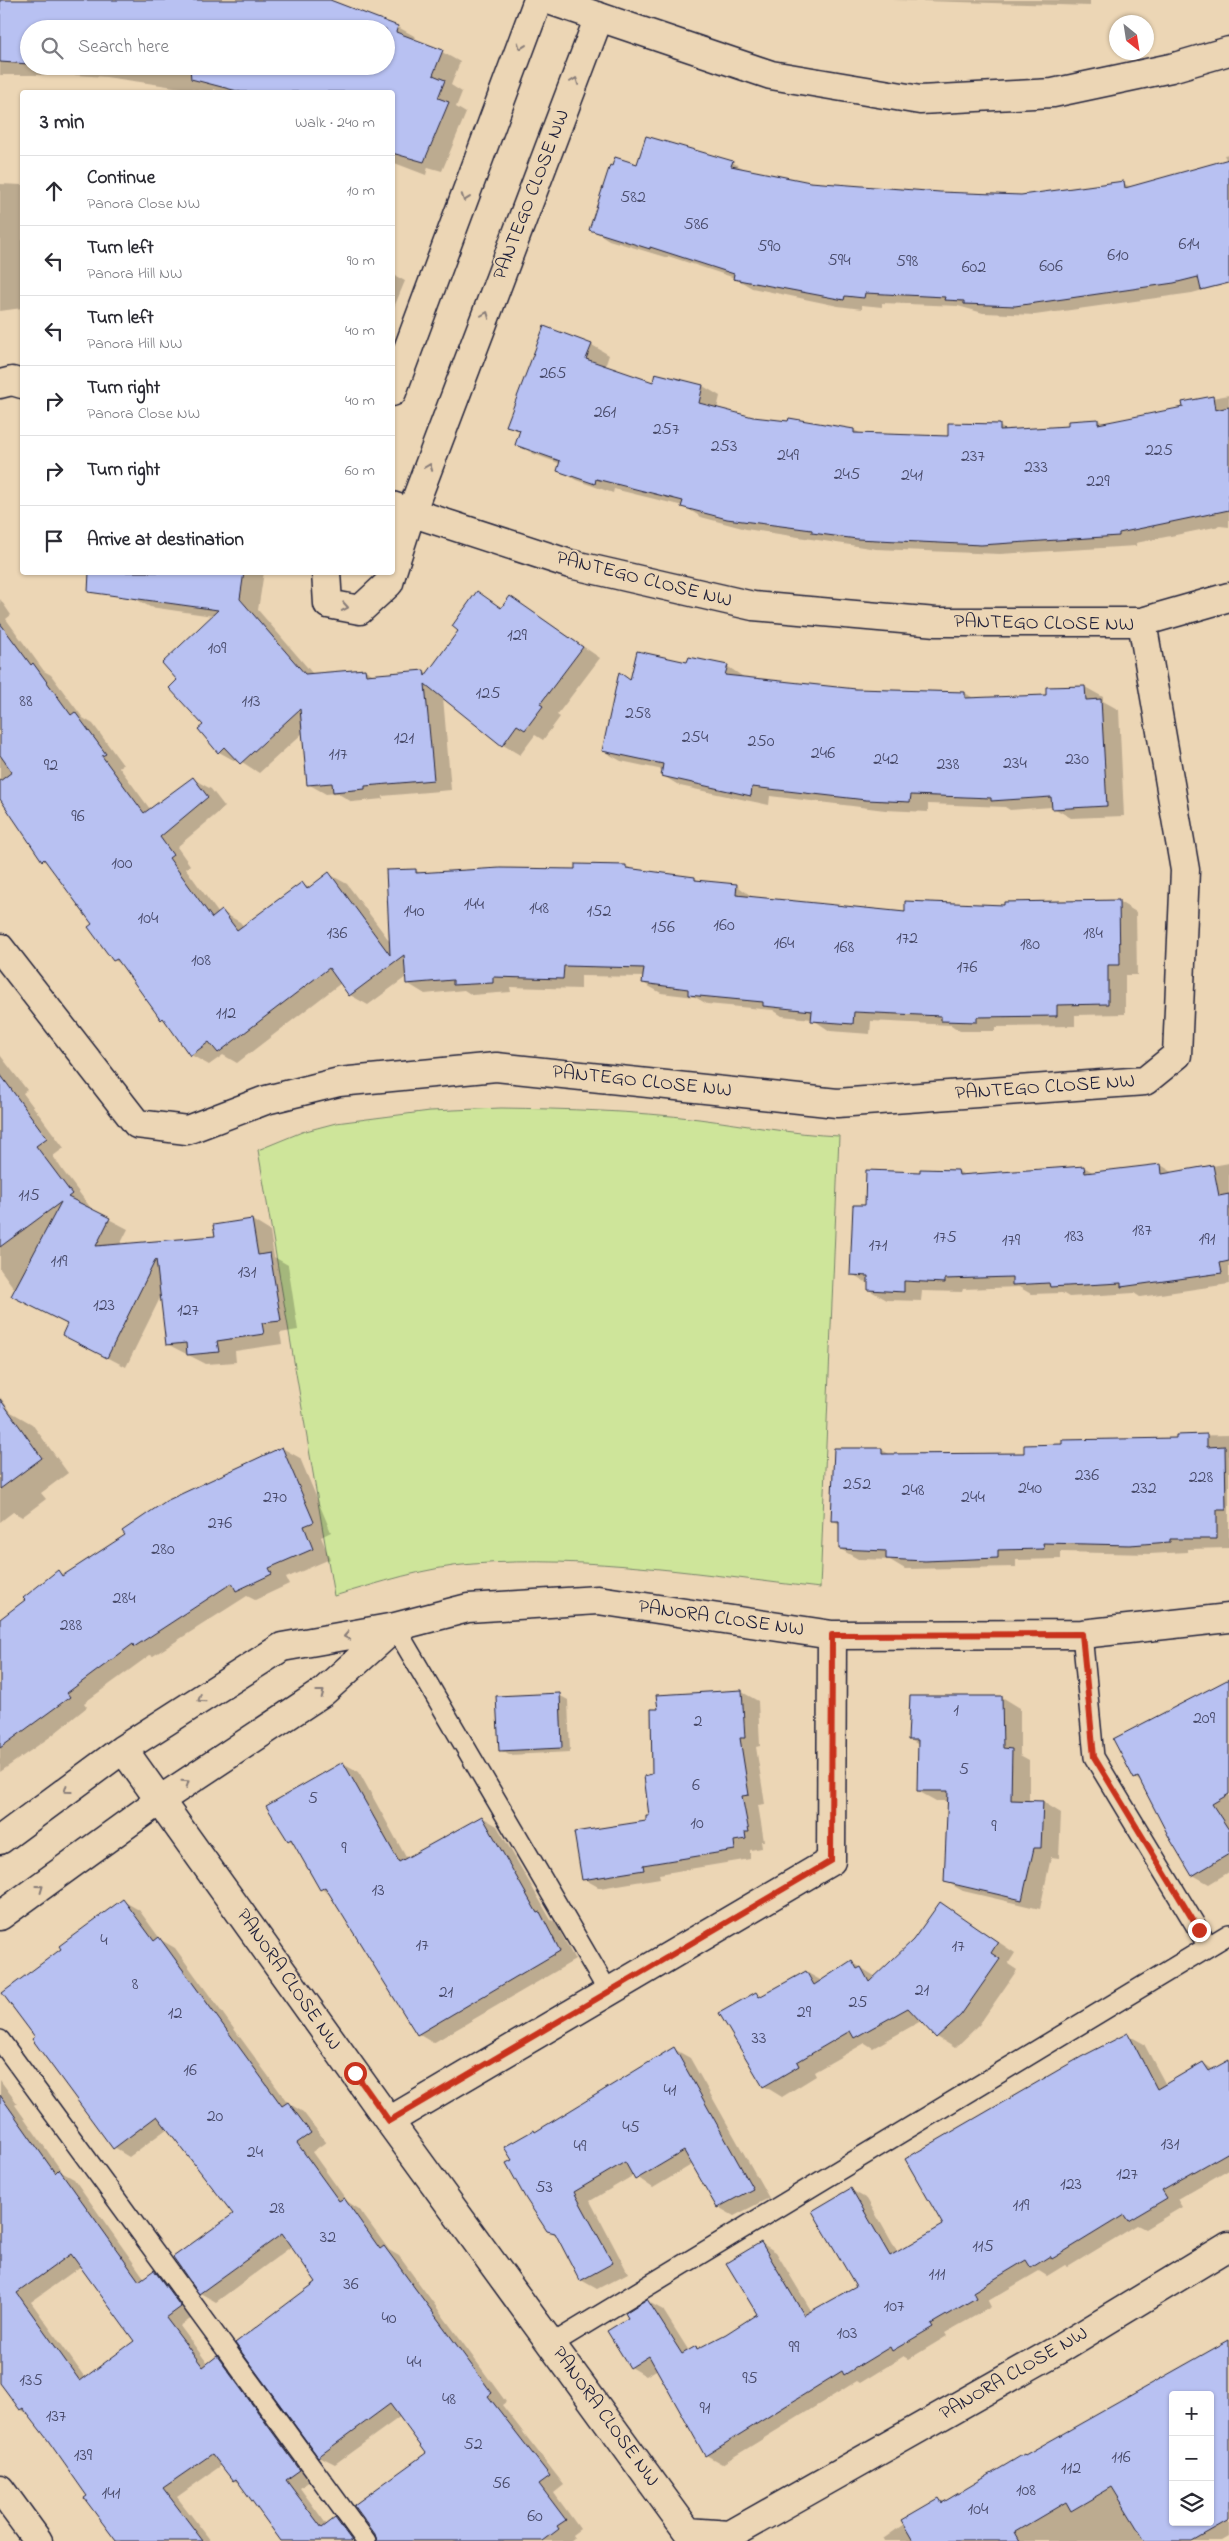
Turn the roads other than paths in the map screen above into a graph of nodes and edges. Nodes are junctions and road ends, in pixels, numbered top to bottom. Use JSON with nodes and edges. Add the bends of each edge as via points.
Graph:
{"nodes":[{"id":1,"x":538,"y":0,"type":"edge"},
{"id":2,"x":563,"y":3,"type":"edge"},
{"id":3,"x":599,"y":17,"type":"junction"},
{"id":4,"x":1229,"y":51,"type":"edge"},
{"id":5,"x":20,"y":383,"type":"edge"},
{"id":6,"x":0,"y":384,"type":"edge"},
{"id":7,"x":395,"y":384,"type":"edge"},
{"id":8,"x":402,"y":509,"type":"edge"},
{"id":9,"x":395,"y":553,"type":"edge"},
{"id":10,"x":326,"y":575,"type":"edge"},
{"id":11,"x":391,"y":575,"type":"edge"},
{"id":12,"x":1229,"y":597,"type":"edge"},
{"id":13,"x":1142,"y":622,"type":"junction"},
{"id":14,"x":0,"y":948,"type":"edge"},
{"id":15,"x":1229,"y":1618,"type":"edge"},
{"id":16,"x":395,"y":1627,"type":"junction"},
{"id":17,"x":1082,"y":1634,"type":"junction"},
{"id":18,"x":832,"y":1635,"type":"junction"},
{"id":19,"x":123,"y":1749,"type":"junction"},
{"id":20,"x":160,"y":1800,"type":"junction"},
{"id":21,"x":0,"y":1840,"type":"edge"},
{"id":22,"x":0,"y":1916,"type":"edge"},
{"id":23,"x":1229,"y":1934,"type":"edge"},
{"id":24,"x":1208,"y":1946,"type":"junction"},
{"id":25,"x":608,"y":1991,"type":"junction"},
{"id":26,"x":0,"y":2040,"type":"edge"},
{"id":27,"x":389,"y":2121,"type":"junction"},
{"id":28,"x":1229,"y":2246,"type":"edge"},
{"id":29,"x":552,"y":2344,"type":"junction"},
{"id":30,"x":0,"y":2489,"type":"edge"},
{"id":31,"x":38,"y":2541,"type":"edge"},
{"id":32,"x":366,"y":2541,"type":"edge"}],
"edges":[{"from":1,"to":7,"type":"street","one_way":true},
{"from":2,"to":3,"type":"street"},
{"from":3,"to":4,"type":"street","via":[[771,75],[920,100],[1053,93],[1171,68]]},
{"from":8,"to":3,"type":"street","name":"PANTEGO CLOSE NW","one_way":true},
{"from":5,"to":6,"type":"street","via":[[12,381]]},
{"from":8,"to":9,"type":"street"},
{"from":8,"to":13,"type":"street","name":"PANTEGO CLOSE NW","via":[[570,564],[753,606],[936,622]]},
{"from":10,"to":11,"type":"street","one_way":true,"via":[[328,604],[360,610],[389,583]]},
{"from":12,"to":13,"type":"street"},
{"from":13,"to":14,"type":"street","name":"PANTEGO CLOSE NW","via":[[1185,870],[1178,1055],[1145,1081],[837,1103],[496,1067],[339,1082],[266,1100],[187,1130],[137,1124]]},
{"from":15,"to":17,"type":"street","name":"PANORA CLOSE NW"},
{"from":16,"to":18,"type":"street","name":"PANORA CLOSE NW","via":[[468,1608],[598,1600]]},
{"from":16,"to":19,"type":"street","name":"PANORA CLOSE NW","one_way":true,"via":[[282,1647]]},
{"from":20,"to":16,"type":"street","name":"PANORA CLOSE NW","one_way":true,"via":[[323,1692]]},
{"from":16,"to":25,"type":"lane"},
{"from":17,"to":18,"type":"street","name":"PANORA CLOSE NW"},
{"from":17,"to":24,"type":"lane","via":[[1094,1757]]},
{"from":18,"to":25,"type":"street","via":[[831,1861]]},
{"from":19,"to":20,"type":"street","name":"PANORA CLOSE NW"},
{"from":19,"to":21,"type":"street","name":"PANORA CLOSE NW","one_way":true},
{"from":22,"to":20,"type":"street","name":"PANORA CLOSE NW","one_way":true},
{"from":20,"to":27,"type":"street","name":"PANORA CLOSE NW"},
{"from":23,"to":24,"type":"lane"},
{"from":24,"to":29,"type":"lane"},
{"from":25,"to":27,"type":"street"},
{"from":26,"to":32,"type":"lane"},
{"from":27,"to":29,"type":"street","name":"PANORA CLOSE NW"},
{"from":28,"to":29,"type":"street","name":"PANORA CLOSE NW","via":[[1061,2348],[730,2536],[688,2532]]},
{"from":30,"to":31,"type":"street"}]}
